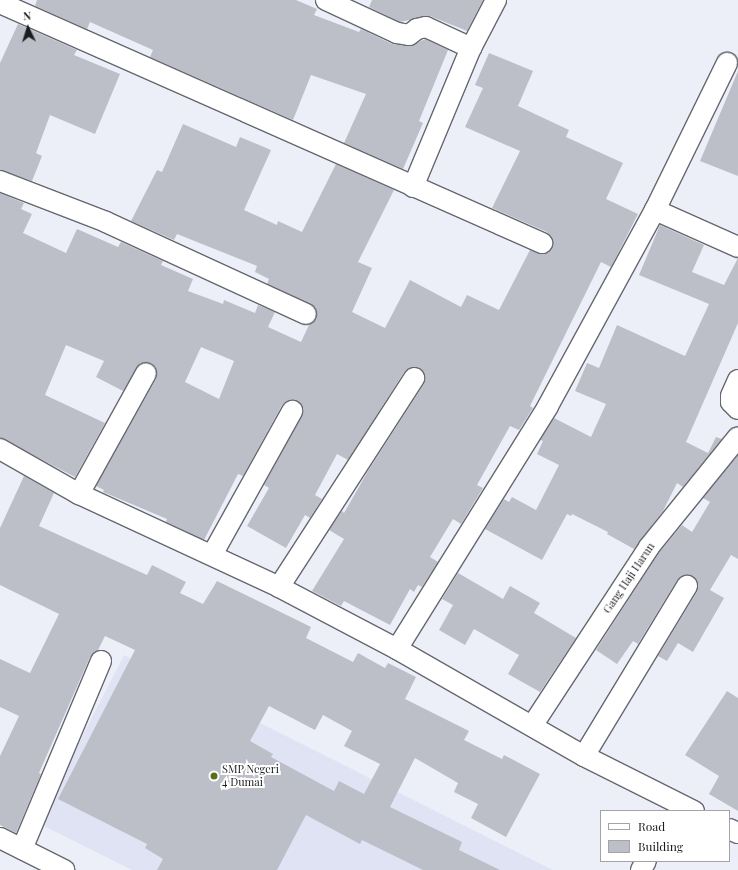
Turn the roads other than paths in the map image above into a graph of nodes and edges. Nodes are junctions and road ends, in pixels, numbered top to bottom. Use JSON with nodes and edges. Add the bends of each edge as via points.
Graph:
{"nodes":[{"id":1,"x":326,"y":0,"type":"edge"},
{"id":2,"x":496,"y":0,"type":"edge"},
{"id":3,"x":0,"y":3,"type":"edge"},
{"id":4,"x":471,"y":48,"type":"junction"},
{"id":5,"x":727,"y":63,"type":"dead end"},
{"id":6,"x":0,"y":181,"type":"edge"},
{"id":7,"x":413,"y":187,"type":"junction"},
{"id":8,"x":655,"y":210,"type":"junction"},
{"id":9,"x":542,"y":243,"type":"dead end"},
{"id":10,"x":738,"y":248,"type":"edge"},
{"id":11,"x":306,"y":314,"type":"dead end"},
{"id":12,"x":146,"y":373,"type":"dead end"},
{"id":13,"x":414,"y":378,"type":"dead end"},
{"id":14,"x":738,"y":380,"type":"edge"},
{"id":15,"x":738,"y":409,"type":"edge"},
{"id":16,"x":292,"y":411,"type":"dead end"},
{"id":17,"x":738,"y":437,"type":"edge"},
{"id":18,"x":0,"y":449,"type":"edge"},
{"id":19,"x":80,"y":494,"type":"junction"},
{"id":20,"x":212,"y":555,"type":"junction"},
{"id":21,"x":687,"y":586,"type":"dead end"},
{"id":22,"x":279,"y":587,"type":"junction"},
{"id":23,"x":397,"y":649,"type":"junction"},
{"id":24,"x":101,"y":660,"type":"dead end"},
{"id":25,"x":532,"y":726,"type":"junction"},
{"id":26,"x":584,"y":756,"type":"junction"},
{"id":27,"x":683,"y":809,"type":"edge"},
{"id":28,"x":0,"y":838,"type":"edge"},
{"id":29,"x":22,"y":849,"type":"junction"},
{"id":30,"x":64,"y":870,"type":"edge"}],
"edges":[{"from":1,"to":4,"type":"street","via":[[397,33],[409,35],[417,29],[426,27]]},
{"from":2,"to":4,"type":"street"},
{"from":3,"to":7,"type":"street"},
{"from":4,"to":7,"type":"street"},
{"from":5,"to":8,"type":"street"},
{"from":6,"to":11,"type":"street","via":[[106,222]]},
{"from":7,"to":9,"type":"street"},
{"from":8,"to":10,"type":"street"},
{"from":8,"to":23,"type":"street","via":[[548,406]]},
{"from":12,"to":19,"type":"street"},
{"from":13,"to":22,"type":"street"},
{"from":14,"to":15,"type":"street","via":[[731,396]]},
{"from":16,"to":20,"type":"street"},
{"from":17,"to":25,"type":"street","name":"Gang Haji Harun","via":[[649,547]]},
{"from":18,"to":19,"type":"street"},
{"from":19,"to":20,"type":"street"},
{"from":20,"to":22,"type":"street"},
{"from":21,"to":26,"type":"street"},
{"from":22,"to":23,"type":"street"},
{"from":23,"to":25,"type":"street"},
{"from":24,"to":29,"type":"street"},
{"from":25,"to":26,"type":"street"},
{"from":26,"to":27,"type":"street"},
{"from":28,"to":29,"type":"street"},
{"from":29,"to":30,"type":"street"}]}
